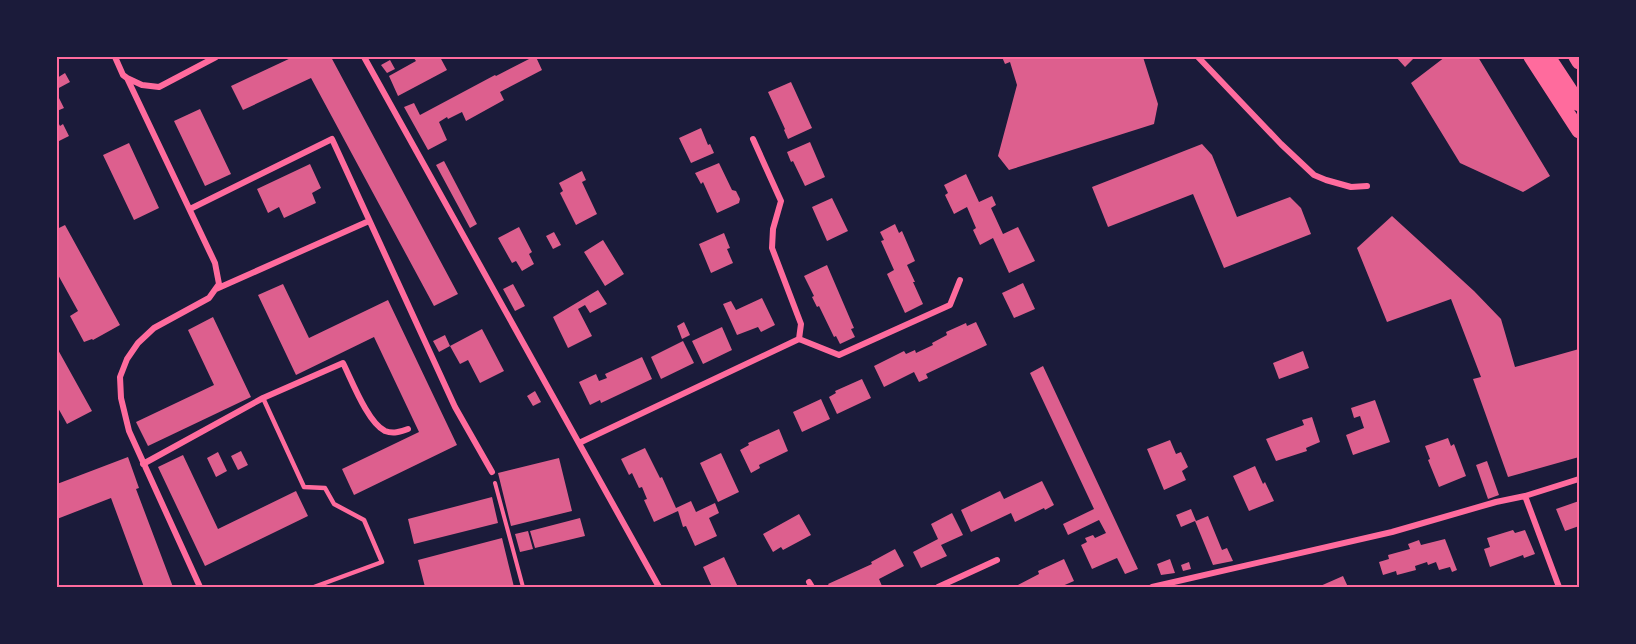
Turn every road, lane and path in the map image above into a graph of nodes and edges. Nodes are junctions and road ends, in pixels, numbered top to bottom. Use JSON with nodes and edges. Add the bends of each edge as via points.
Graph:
{"nodes":[{"id":1,"x":115,"y":57,"type":"edge"},
{"id":2,"x":216,"y":57,"type":"edge"},
{"id":3,"x":364,"y":57,"type":"edge"},
{"id":4,"x":1198,"y":57,"type":"edge"},
{"id":5,"x":1531,"y":57,"type":"edge"},
{"id":6,"x":1548,"y":57,"type":"edge"},
{"id":7,"x":1576,"y":57,"type":"edge"},
{"id":8,"x":1579,"y":62,"type":"edge"},
{"id":9,"x":127,"y":78,"type":"junction"},
{"id":10,"x":1579,"y":104,"type":"edge"},
{"id":11,"x":1579,"y":131,"type":"edge"},
{"id":12,"x":753,"y":139,"type":"dead end"},
{"id":13,"x":1367,"y":186,"type":"dead end"},
{"id":14,"x":190,"y":209,"type":"junction"},
{"id":15,"x":369,"y":221,"type":"junction"},
{"id":16,"x":960,"y":280,"type":"dead end"},
{"id":17,"x":215,"y":290,"type":"junction"},
{"id":18,"x":799,"y":339,"type":"junction"},
{"id":19,"x":263,"y":398,"type":"junction"},
{"id":20,"x":408,"y":429,"type":"dead end"},
{"id":21,"x":579,"y":443,"type":"junction"},
{"id":22,"x":143,"y":464,"type":"junction"},
{"id":23,"x":492,"y":472,"type":"joint"},
{"id":24,"x":1579,"y":479,"type":"edge"},
{"id":25,"x":1525,"y":496,"type":"junction"},
{"id":26,"x":997,"y":560,"type":"dead end"},
{"id":27,"x":200,"y":587,"type":"edge"},
{"id":28,"x":314,"y":587,"type":"edge"},
{"id":29,"x":523,"y":587,"type":"edge"},
{"id":30,"x":659,"y":587,"type":"edge"},
{"id":31,"x":938,"y":587,"type":"edge"},
{"id":32,"x":1152,"y":587,"type":"edge"},
{"id":33,"x":1559,"y":587,"type":"edge"}],
"edges":[{"from":1,"to":9,"type":"street"},
{"from":2,"to":9,"type":"street","via":[[159,87]]},
{"from":3,"to":21,"type":"street"},
{"from":4,"to":13,"type":"street","via":[[1314,175],[1351,187]]},
{"from":5,"to":11,"type":"main road"},
{"from":6,"to":10,"type":"main road"},
{"from":7,"to":8,"type":"main road"},
{"from":9,"to":14,"type":"street"},
{"from":12,"to":18,"type":"street","via":[[781,201],[772,248],[801,324]]},
{"from":14,"to":15,"type":"street","via":[[332,139]]},
{"from":14,"to":17,"type":"street","via":[[214,263],[219,284]]},
{"from":15,"to":17,"type":"street"},
{"from":15,"to":23,"type":"street","via":[[455,407]]},
{"from":16,"to":18,"type":"street","via":[[950,305],[839,355]]},
{"from":17,"to":22,"type":"street","via":[[209,298],[154,328],[127,359],[120,377],[121,398]]},
{"from":18,"to":21,"type":"street"},
{"from":19,"to":20,"type":"street","via":[[343,363],[371,418],[384,430],[397,433]]},
{"from":19,"to":22,"type":"street"},
{"from":19,"to":28,"type":"lane","via":[[304,487],[325,488],[334,504],[364,520],[382,562]]},
{"from":21,"to":30,"type":"street"},
{"from":22,"to":27,"type":"street"},
{"from":23,"to":29,"type":"path"},
{"from":24,"to":25,"type":"street"},
{"from":25,"to":32,"type":"street","via":[[1392,532]]},
{"from":25,"to":33,"type":"street"},
{"from":26,"to":31,"type":"street"}]}
